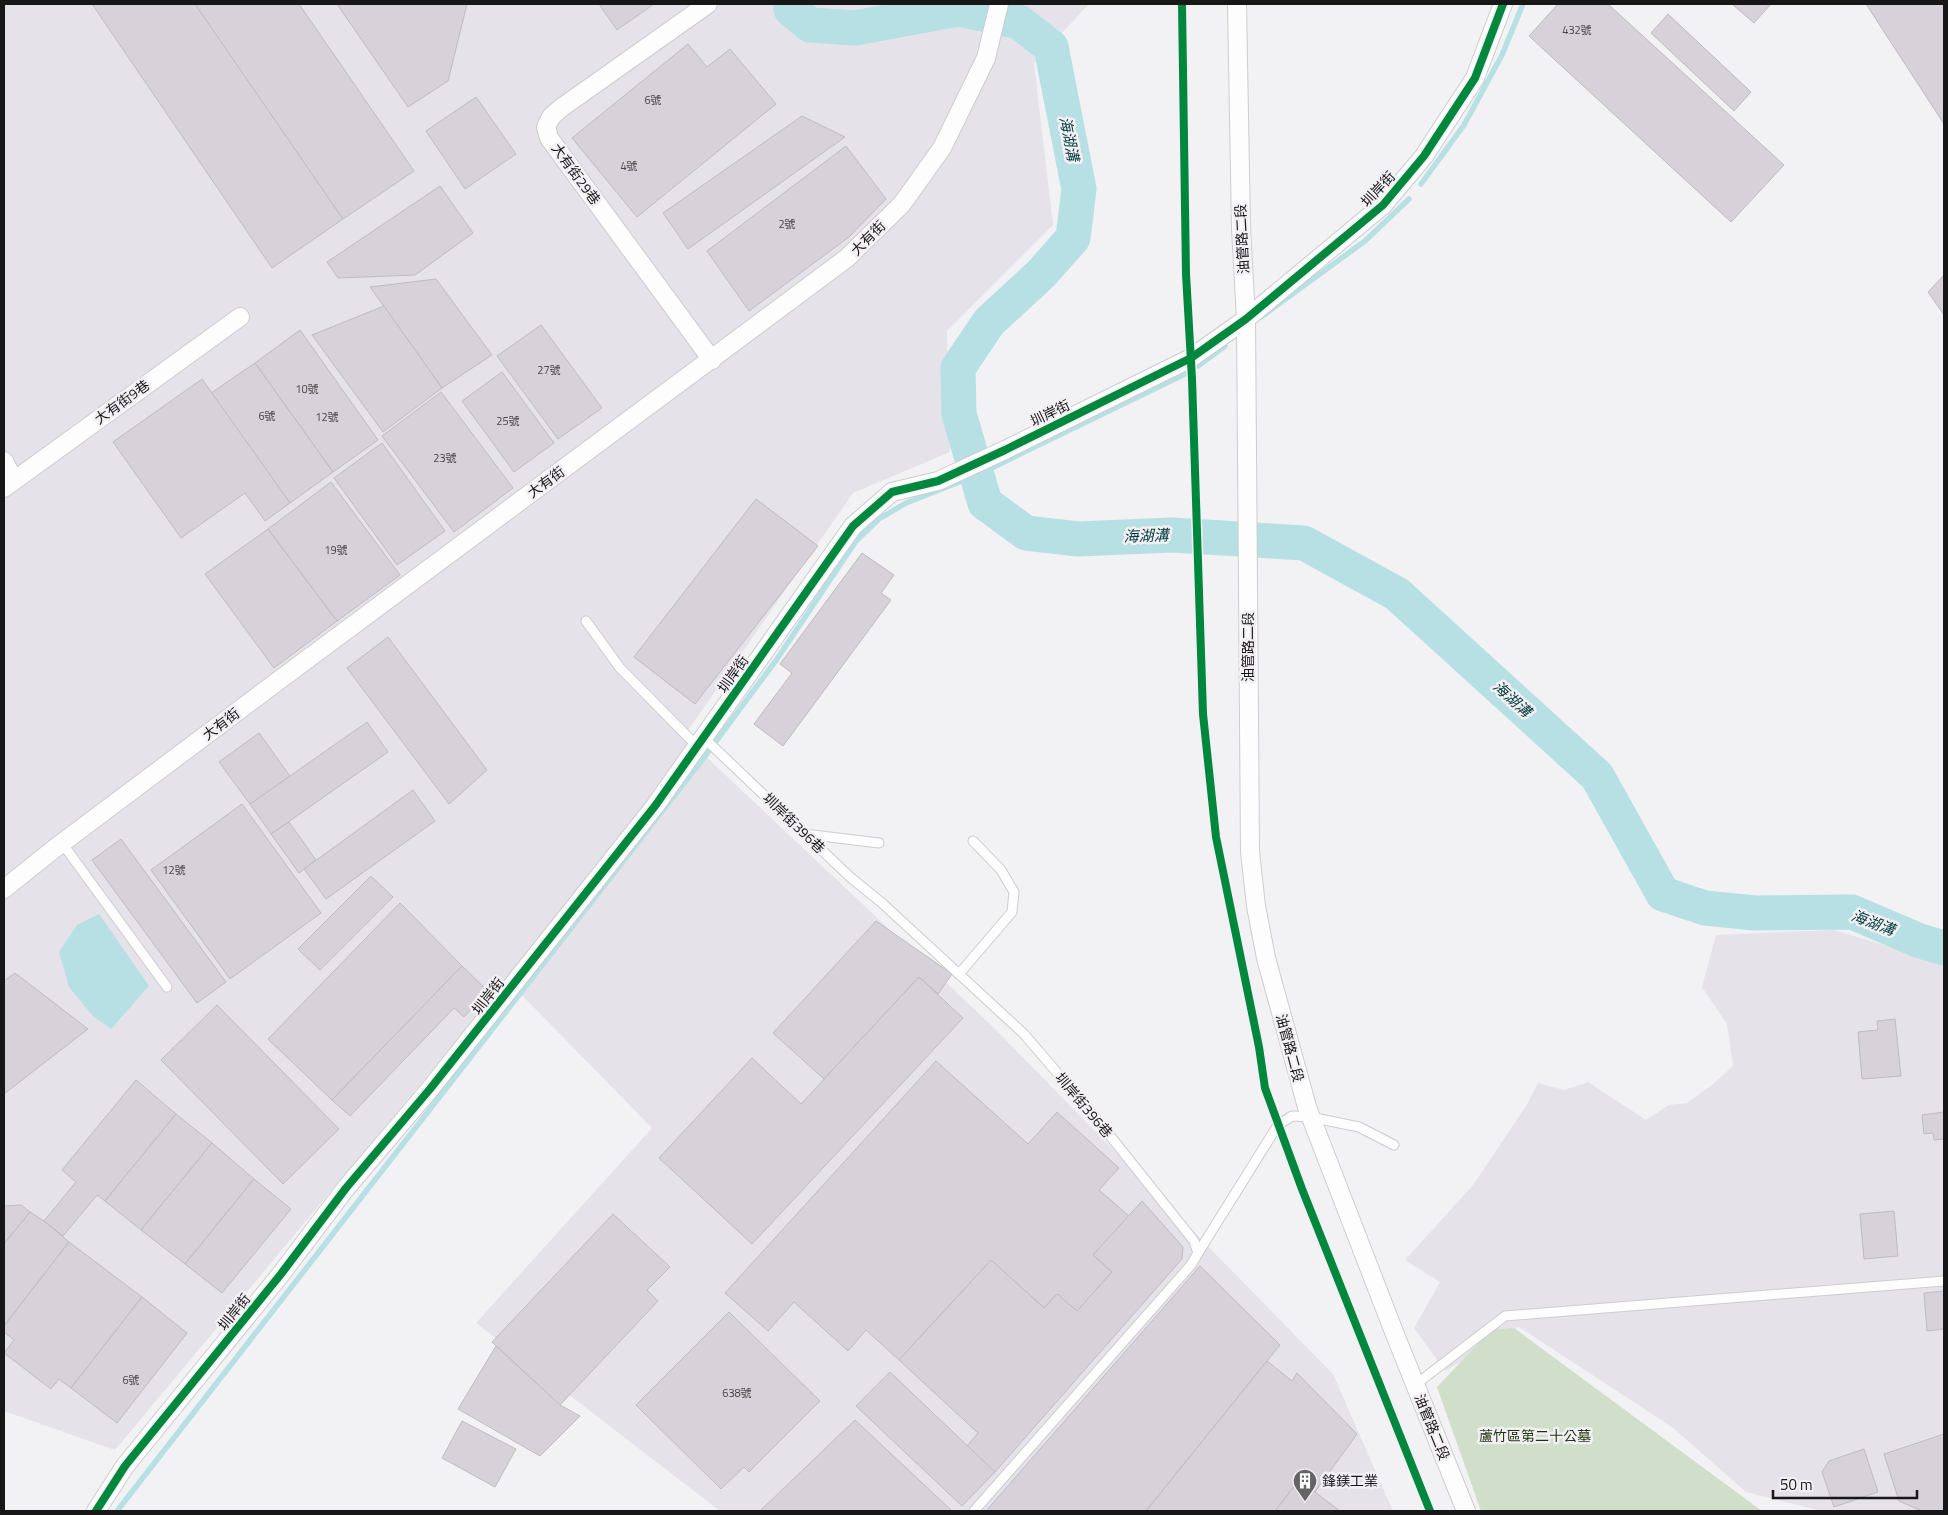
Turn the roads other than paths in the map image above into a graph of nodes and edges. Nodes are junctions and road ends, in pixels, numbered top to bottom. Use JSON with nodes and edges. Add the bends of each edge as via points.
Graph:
{"nodes":[{"id":1,"x":708,"y":4,"type":"edge"},
{"id":2,"x":999,"y":4,"type":"edge"},
{"id":3,"x":1237,"y":4,"type":"edge"},
{"id":4,"x":1503,"y":4,"type":"edge"},
{"id":5,"x":240,"y":317,"type":"dead end"},
{"id":6,"x":1246,"y":319,"type":"junction"},
{"id":7,"x":712,"y":360,"type":"junction"},
{"id":8,"x":4,"y":461,"type":"edge"},
{"id":9,"x":9,"y":484,"type":"edge"},
{"id":10,"x":586,"y":621,"type":"dead end"},
{"id":11,"x":702,"y":740,"type":"junction"},
{"id":12,"x":805,"y":834,"type":"junction"},
{"id":13,"x":973,"y":841,"type":"dead end"},
{"id":14,"x":62,"y":843,"type":"junction"},
{"id":15,"x":878,"y":843,"type":"dead end"},
{"id":16,"x":4,"y":888,"type":"edge"},
{"id":17,"x":959,"y":974,"type":"junction"},
{"id":18,"x":167,"y":987,"type":"dead end"},
{"id":19,"x":1310,"y":1117,"type":"junction"},
{"id":20,"x":1394,"y":1146,"type":"dead end"},
{"id":21,"x":1198,"y":1253,"type":"junction"},
{"id":22,"x":1944,"y":1281,"type":"edge"},
{"id":23,"x":1415,"y":1385,"type":"junction"},
{"id":24,"x":96,"y":1511,"type":"edge"},
{"id":25,"x":974,"y":1511,"type":"edge"},
{"id":26,"x":1466,"y":1511,"type":"edge"}],
"edges":[{"from":1,"to":7,"type":"street","name":"大有街29巷","via":[[561,108],[546,127],[549,138]]},
{"from":2,"to":7,"type":"street","name":"大有街","via":[[986,58],[942,148],[902,204],[847,258]]},
{"from":3,"to":6,"type":"street","name":"油管路二段","via":[[1240,228]]},
{"from":4,"to":6,"type":"street","name":"圳岸街","via":[[1474,78],[1424,156],[1383,205]]},
{"from":5,"to":9,"type":"street","name":"大有街9巷"},
{"from":6,"to":11,"type":"street","name":"圳岸街","via":[[1191,358],[1006,450],[938,480],[892,492],[854,526]]},
{"from":6,"to":19,"type":"street","name":"油管路二段","via":[[1250,852],[1266,958]]},
{"from":7,"to":14,"type":"street","name":"大有街"},
{"from":8,"to":9,"type":"street"},
{"from":10,"to":11,"type":"lane","name":"圳岸街396巷","via":[[620,668]]},
{"from":11,"to":12,"type":"lane","name":"圳岸街396巷"},
{"from":11,"to":24,"type":"street","name":"圳岸街","via":[[654,806],[430,1090],[346,1188],[281,1274],[125,1466]]},
{"from":12,"to":15,"type":"lane"},
{"from":12,"to":17,"type":"lane","name":"圳岸街396巷"},
{"from":13,"to":17,"type":"lane","via":[[1000,870],[1014,892],[1012,912]]},
{"from":14,"to":16,"type":"street","name":"大有街"},
{"from":14,"to":18,"type":"lane"},
{"from":17,"to":21,"type":"lane","name":"圳岸街396巷","via":[[1024,1034],[1182,1226]]},
{"from":19,"to":20,"type":"lane","via":[[1359,1127]]},
{"from":19,"to":21,"type":"lane","via":[[1292,1116],[1278,1125]]},
{"from":19,"to":23,"type":"street","name":"油管路二段"},
{"from":21,"to":25,"type":"lane","via":[[1192,1265]]},
{"from":22,"to":23,"type":"lane","via":[[1505,1316]]},
{"from":23,"to":26,"type":"street","name":"油管路二段"}]}
